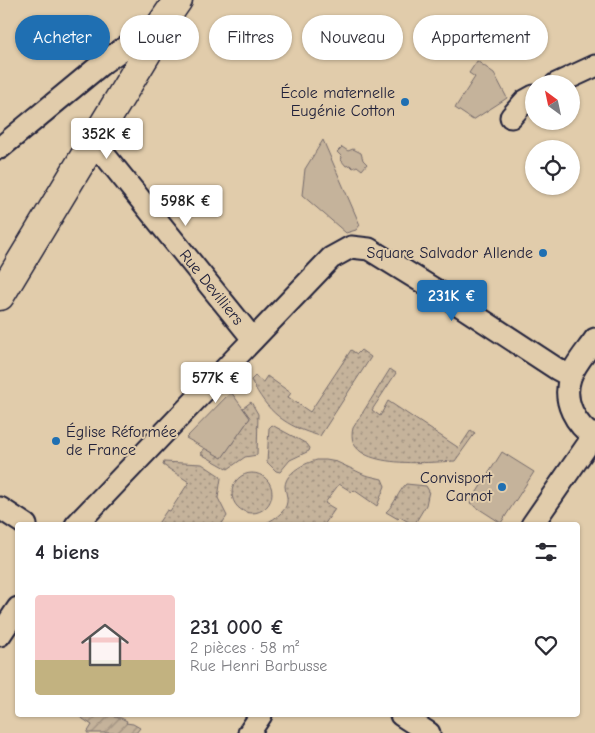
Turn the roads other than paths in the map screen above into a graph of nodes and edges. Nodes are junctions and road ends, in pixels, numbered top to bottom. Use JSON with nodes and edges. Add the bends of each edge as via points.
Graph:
{"nodes":[{"id":1,"x":178,"y":0,"type":"edge"},
{"id":2,"x":168,"y":15,"type":"edge"},
{"id":3,"x":120,"y":51,"type":"edge"},
{"id":4,"x":142,"y":60,"type":"edge"},
{"id":5,"x":595,"y":66,"type":"edge"},
{"id":6,"x":576,"y":75,"type":"edge"},
{"id":7,"x":525,"y":101,"type":"edge"},
{"id":8,"x":511,"y":117,"type":"dead end"},
{"id":9,"x":0,"y":148,"type":"edge"},
{"id":10,"x":90,"y":148,"type":"junction"},
{"id":11,"x":0,"y":296,"type":"edge"},
{"id":12,"x":253,"y":339,"type":"junction"},
{"id":13,"x":595,"y":339,"type":"edge"},
{"id":14,"x":570,"y":376,"type":"junction"},
{"id":15,"x":594,"y":436,"type":"edge"},
{"id":16,"x":0,"y":508,"type":"edge"},
{"id":17,"x":21,"y":522,"type":"edge"},
{"id":18,"x":79,"y":522,"type":"edge"},
{"id":19,"x":534,"y":522,"type":"edge"},
{"id":20,"x":15,"y":612,"type":"edge"},
{"id":21,"x":0,"y":635,"type":"edge"},
{"id":22,"x":260,"y":717,"type":"edge"},
{"id":23,"x":404,"y":717,"type":"edge"},
{"id":24,"x":249,"y":733,"type":"edge"},
{"id":25,"x":429,"y":733,"type":"edge"}],
"edges":[{"from":1,"to":2,"type":"street"},
{"from":3,"to":9,"type":"street"},
{"from":4,"to":10,"type":"street"},
{"from":5,"to":6,"type":"street"},
{"from":7,"to":8,"type":"street"},
{"from":10,"to":11,"type":"street"},
{"from":10,"to":12,"type":"street","name":"Rue Devilliers","via":[[107,158]]},
{"from":12,"to":14,"type":"street","via":[[331,258],[351,247],[369,249]]},
{"from":12,"to":18,"type":"street"},
{"from":13,"to":14,"type":"street"},
{"from":14,"to":15,"type":"street","via":[[571,413],[583,429]]},
{"from":15,"to":19,"type":"street"},
{"from":16,"to":17,"type":"street"},
{"from":20,"to":21,"type":"street"},
{"from":22,"to":24,"type":"street"},
{"from":23,"to":25,"type":"street"}]}
